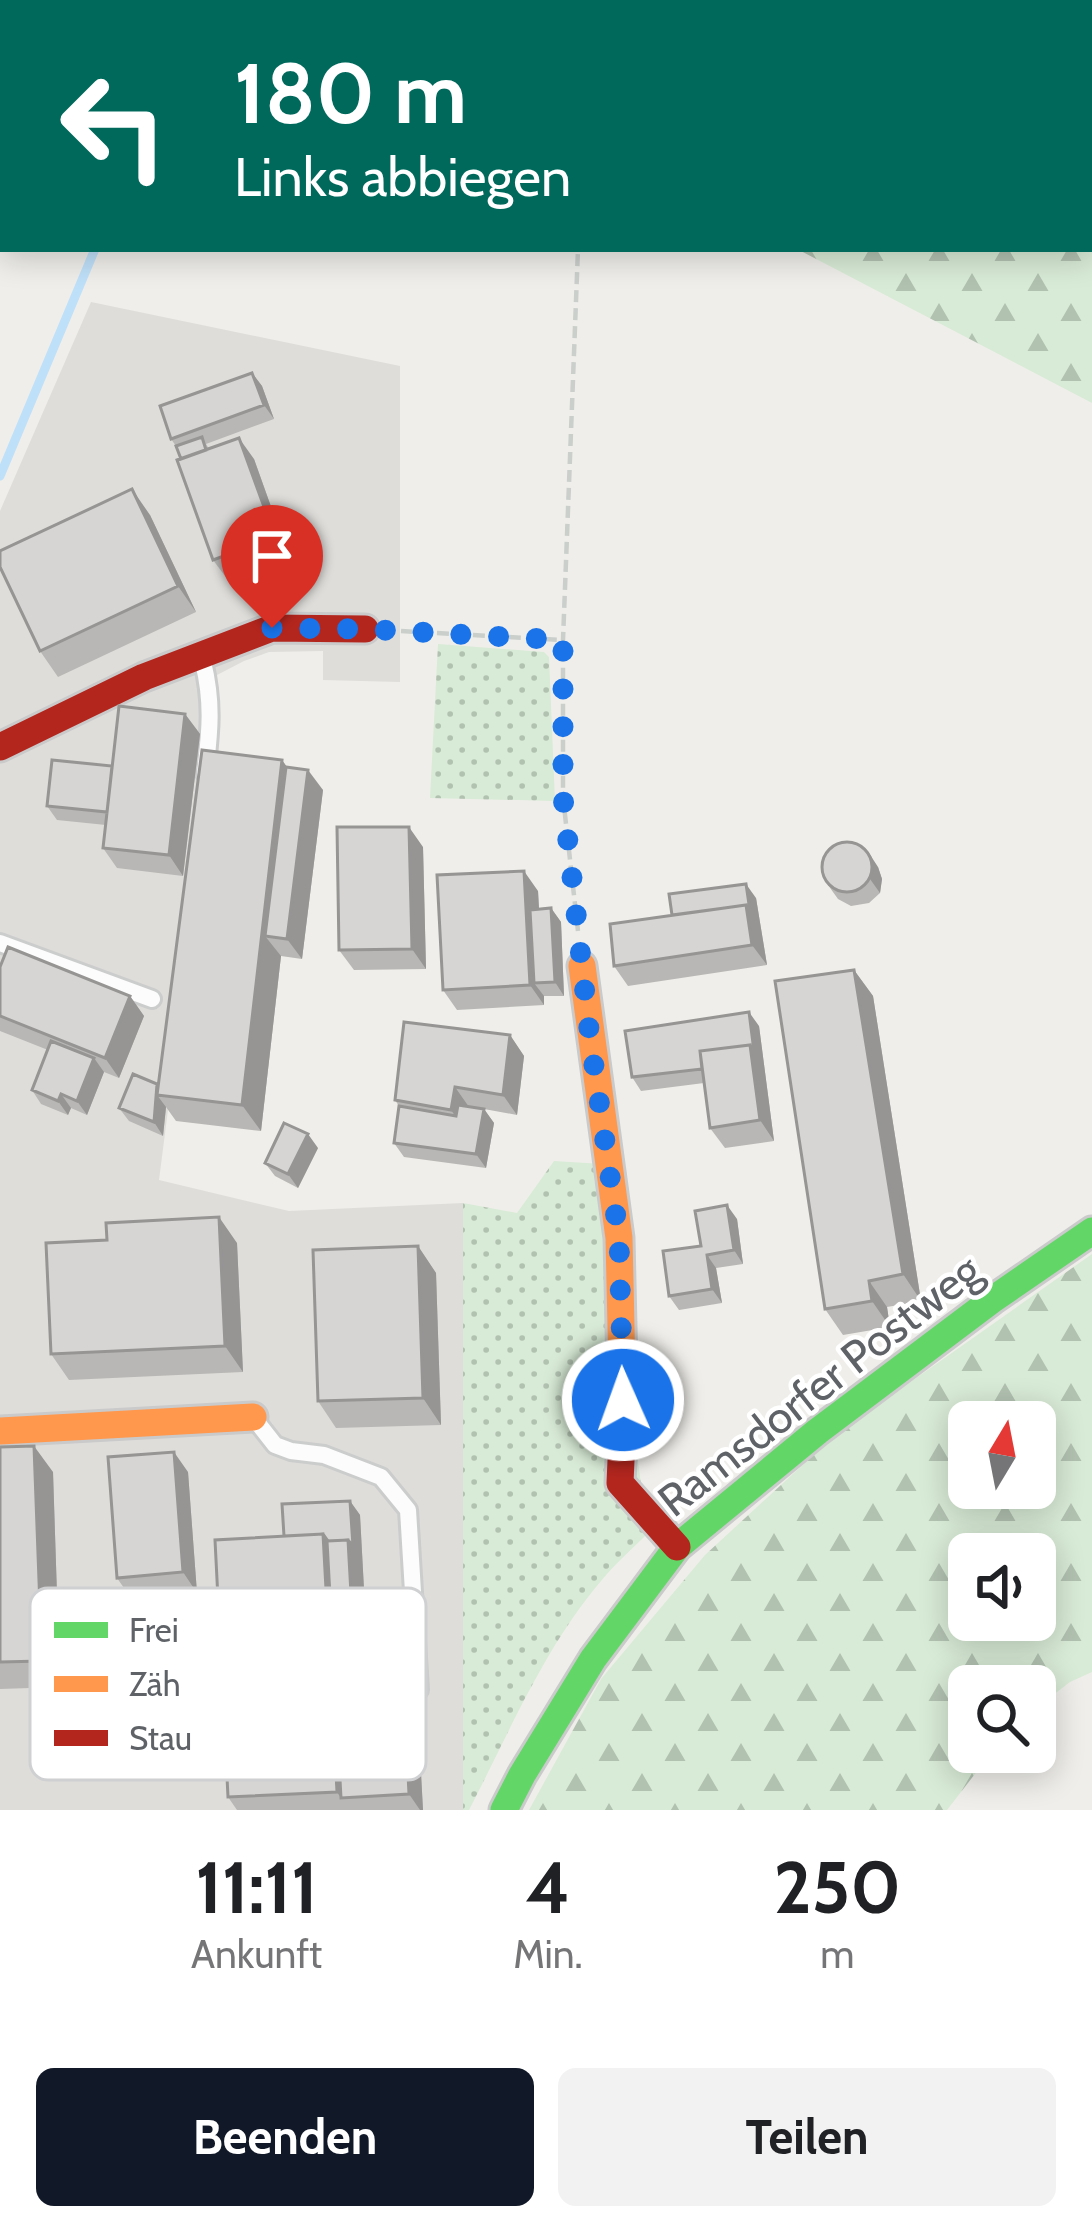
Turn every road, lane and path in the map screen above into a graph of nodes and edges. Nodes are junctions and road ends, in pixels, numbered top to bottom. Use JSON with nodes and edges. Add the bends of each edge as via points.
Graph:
{"nodes":[{"id":1,"x":578,"y":252,"type":"edge"},
{"id":2,"x":365,"y":629,"type":"joint"},
{"id":3,"x":563,"y":640,"type":"junction"},
{"id":4,"x":201,"y":655,"type":"junction"},
{"id":5,"x":0,"y":747,"type":"edge"},
{"id":6,"x":202,"y":791,"type":"edge"},
{"id":7,"x":0,"y":944,"type":"edge"},
{"id":8,"x":582,"y":966,"type":"joint"},
{"id":9,"x":152,"y":999,"type":"dead end"},
{"id":10,"x":1092,"y":1231,"type":"edge"},
{"id":11,"x":253,"y":1417,"type":"joint"},
{"id":12,"x":0,"y":1431,"type":"edge"},
{"id":13,"x":677,"y":1547,"type":"junction"},
{"id":14,"x":413,"y":1588,"type":"edge"},
{"id":15,"x":504,"y":1810,"type":"edge"}],
"edges":[{"from":1,"to":3,"type":"path"},
{"from":2,"to":3,"type":"path"},
{"from":2,"to":4,"type":"street","via":[[272,628]]},
{"from":3,"to":8,"type":"path","via":[[563,797]]},
{"from":4,"to":5,"type":"street"},
{"from":4,"to":6,"type":"lane","via":[[211,724]]},
{"from":7,"to":9,"type":"lane"},
{"from":8,"to":13,"type":"street","via":[[619,1238],[620,1483]]},
{"from":10,"to":13,"type":"street","name":"Ramsdorfer Postweg","via":[[818,1431]]},
{"from":11,"to":12,"type":"street"},
{"from":11,"to":14,"type":"lane","via":[[275,1445],[381,1478],[408,1510]]},
{"from":13,"to":15,"type":"street","name":"Ramsdorfer Postweg","via":[[593,1659]]}]}
